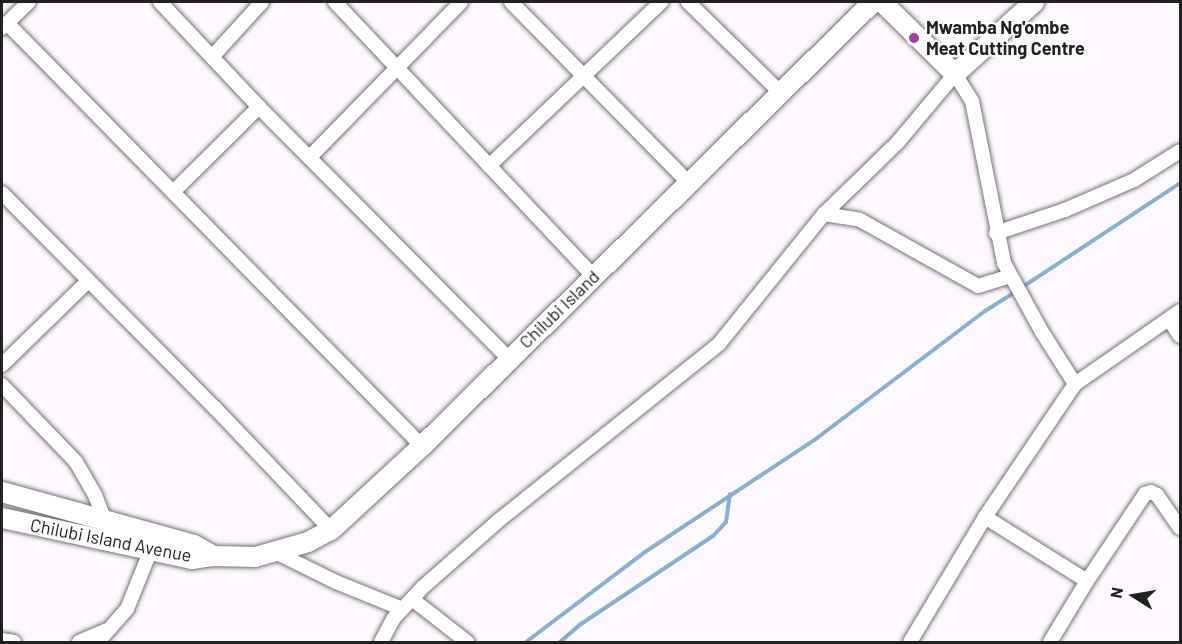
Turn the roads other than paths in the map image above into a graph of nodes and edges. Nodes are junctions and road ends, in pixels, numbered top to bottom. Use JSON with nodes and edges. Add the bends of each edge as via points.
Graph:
{"nodes":[{"id":1,"x":29,"y":2,"type":"edge"},
{"id":2,"x":160,"y":2,"type":"edge"},
{"id":3,"x":262,"y":2,"type":"edge"},
{"id":4,"x":335,"y":2,"type":"edge"},
{"id":5,"x":461,"y":2,"type":"edge"},
{"id":6,"x":511,"y":2,"type":"edge"},
{"id":7,"x":661,"y":2,"type":"edge"},
{"id":8,"x":688,"y":2,"type":"edge"},
{"id":9,"x":873,"y":2,"type":"edge"},
{"id":10,"x":882,"y":2,"type":"edge"},
{"id":11,"x":1035,"y":2,"type":"edge"},
{"id":12,"x":4,"y":26,"type":"edge"},
{"id":13,"x":212,"y":57,"type":"junction"},
{"id":14,"x":397,"y":70,"type":"junction"},
{"id":15,"x":955,"y":74,"type":"junction"},
{"id":16,"x":584,"y":78,"type":"junction"},
{"id":17,"x":780,"y":92,"type":"junction"},
{"id":18,"x":258,"y":107,"type":"junction"},
{"id":19,"x":1180,"y":151,"type":"edge"},
{"id":20,"x":310,"y":157,"type":"junction"},
{"id":21,"x":489,"y":166,"type":"junction"},
{"id":22,"x":688,"y":182,"type":"junction"},
{"id":23,"x":172,"y":192,"type":"junction"},
{"id":24,"x":2,"y":193,"type":"edge"},
{"id":25,"x":824,"y":214,"type":"junction"},
{"id":26,"x":996,"y":233,"type":"junction"},
{"id":27,"x":594,"y":277,"type":"junction"},
{"id":28,"x":1012,"y":279,"type":"junction"},
{"id":29,"x":88,"y":281,"type":"junction"},
{"id":30,"x":1175,"y":315,"type":"edge"},
{"id":31,"x":1180,"y":336,"type":"edge"},
{"id":32,"x":508,"y":358,"type":"junction"},
{"id":33,"x":2,"y":365,"type":"edge"},
{"id":34,"x":1075,"y":384,"type":"junction"},
{"id":35,"x":2,"y":385,"type":"edge"},
{"id":36,"x":422,"y":446,"type":"junction"},
{"id":37,"x":2,"y":492,"type":"edge"},
{"id":38,"x":2,"y":518,"type":"edge"},
{"id":39,"x":985,"y":518,"type":"junction"},
{"id":40,"x":105,"y":520,"type":"junction"},
{"id":41,"x":1180,"y":528,"type":"edge"},
{"id":42,"x":331,"y":530,"type":"junction"},
{"id":43,"x":150,"y":552,"type":"junction"},
{"id":44,"x":275,"y":552,"type":"junction"},
{"id":45,"x":214,"y":556,"type":"junction"},
{"id":46,"x":1086,"y":581,"type":"junction"},
{"id":47,"x":407,"y":604,"type":"junction"},
{"id":48,"x":111,"y":628,"type":"junction"},
{"id":49,"x":2,"y":640,"type":"edge"},
{"id":50,"x":14,"y":642,"type":"edge"},
{"id":51,"x":79,"y":642,"type":"edge"},
{"id":52,"x":98,"y":642,"type":"edge"},
{"id":53,"x":381,"y":642,"type":"edge"},
{"id":54,"x":467,"y":642,"type":"edge"},
{"id":55,"x":910,"y":642,"type":"edge"},
{"id":56,"x":1050,"y":642,"type":"edge"}],
"edges":[{"from":1,"to":12,"type":"street"},
{"from":2,"to":13,"type":"street"},
{"from":3,"to":13,"type":"street"},
{"from":4,"to":14,"type":"street"},
{"from":5,"to":14,"type":"street"},
{"from":6,"to":16,"type":"street"},
{"from":7,"to":16,"type":"street"},
{"from":8,"to":17,"type":"street"},
{"from":9,"to":17,"type":"street","name":"Chilubi Island"},
{"from":10,"to":15,"type":"street"},
{"from":11,"to":15,"type":"street"},
{"from":12,"to":23,"type":"street"},
{"from":13,"to":18,"type":"street"},
{"from":14,"to":20,"type":"street"},
{"from":14,"to":21,"type":"street"},
{"from":15,"to":25,"type":"street","via":[[880,161]]},
{"from":15,"to":26,"type":"street","via":[[972,102]]},
{"from":16,"to":21,"type":"street"},
{"from":16,"to":22,"type":"street"},
{"from":17,"to":22,"type":"street","name":"Chilubi Island"},
{"from":18,"to":20,"type":"street"},
{"from":18,"to":23,"type":"street"},
{"from":19,"to":26,"type":"street","via":[[1124,184],[1065,210]]},
{"from":20,"to":32,"type":"street"},
{"from":21,"to":27,"type":"street"},
{"from":22,"to":27,"type":"street","name":"Chilubi Island"},
{"from":23,"to":36,"type":"street"},
{"from":24,"to":29,"type":"street"},
{"from":25,"to":28,"type":"street","via":[[860,220],[978,286]]},
{"from":25,"to":47,"type":"street","via":[[719,344],[498,521]]},
{"from":26,"to":28,"type":"street"},
{"from":27,"to":32,"type":"street","name":"Chilubi Island"},
{"from":28,"to":34,"type":"street"},
{"from":29,"to":33,"type":"street"},
{"from":29,"to":42,"type":"street"},
{"from":30,"to":31,"type":"street"},
{"from":30,"to":34,"type":"street"},
{"from":32,"to":36,"type":"street","name":"Chilubi Island"},
{"from":34,"to":39,"type":"street"},
{"from":35,"to":40,"type":"street","via":[[76,462]]},
{"from":36,"to":42,"type":"street","name":"Chilubi Island"},
{"from":37,"to":40,"type":"street","name":"Chilubi Island Avenue"},
{"from":38,"to":43,"type":"street","name":"Chilubi Island Avenue"},
{"from":39,"to":46,"type":"street"},
{"from":39,"to":55,"type":"street"},
{"from":40,"to":45,"type":"street","name":"Chilubi Island Avenue","via":[[194,545]]},
{"from":41,"to":46,"type":"street","via":[[1157,495],[1145,494]]},
{"from":42,"to":44,"type":"street","name":"Chilubi Island"},
{"from":43,"to":45,"type":"street","name":"Chilubi Island Avenue","via":[[192,559]]},
{"from":43,"to":48,"type":"street","via":[[127,609]]},
{"from":44,"to":45,"type":"street","name":"Chilubi Island","via":[[255,557]]},
{"from":44,"to":47,"type":"street","via":[[336,582]]},
{"from":46,"to":56,"type":"street"},
{"from":47,"to":53,"type":"street"},
{"from":47,"to":54,"type":"street"},
{"from":48,"to":51,"type":"street"},
{"from":48,"to":52,"type":"street"},
{"from":49,"to":50,"type":"street"}]}
